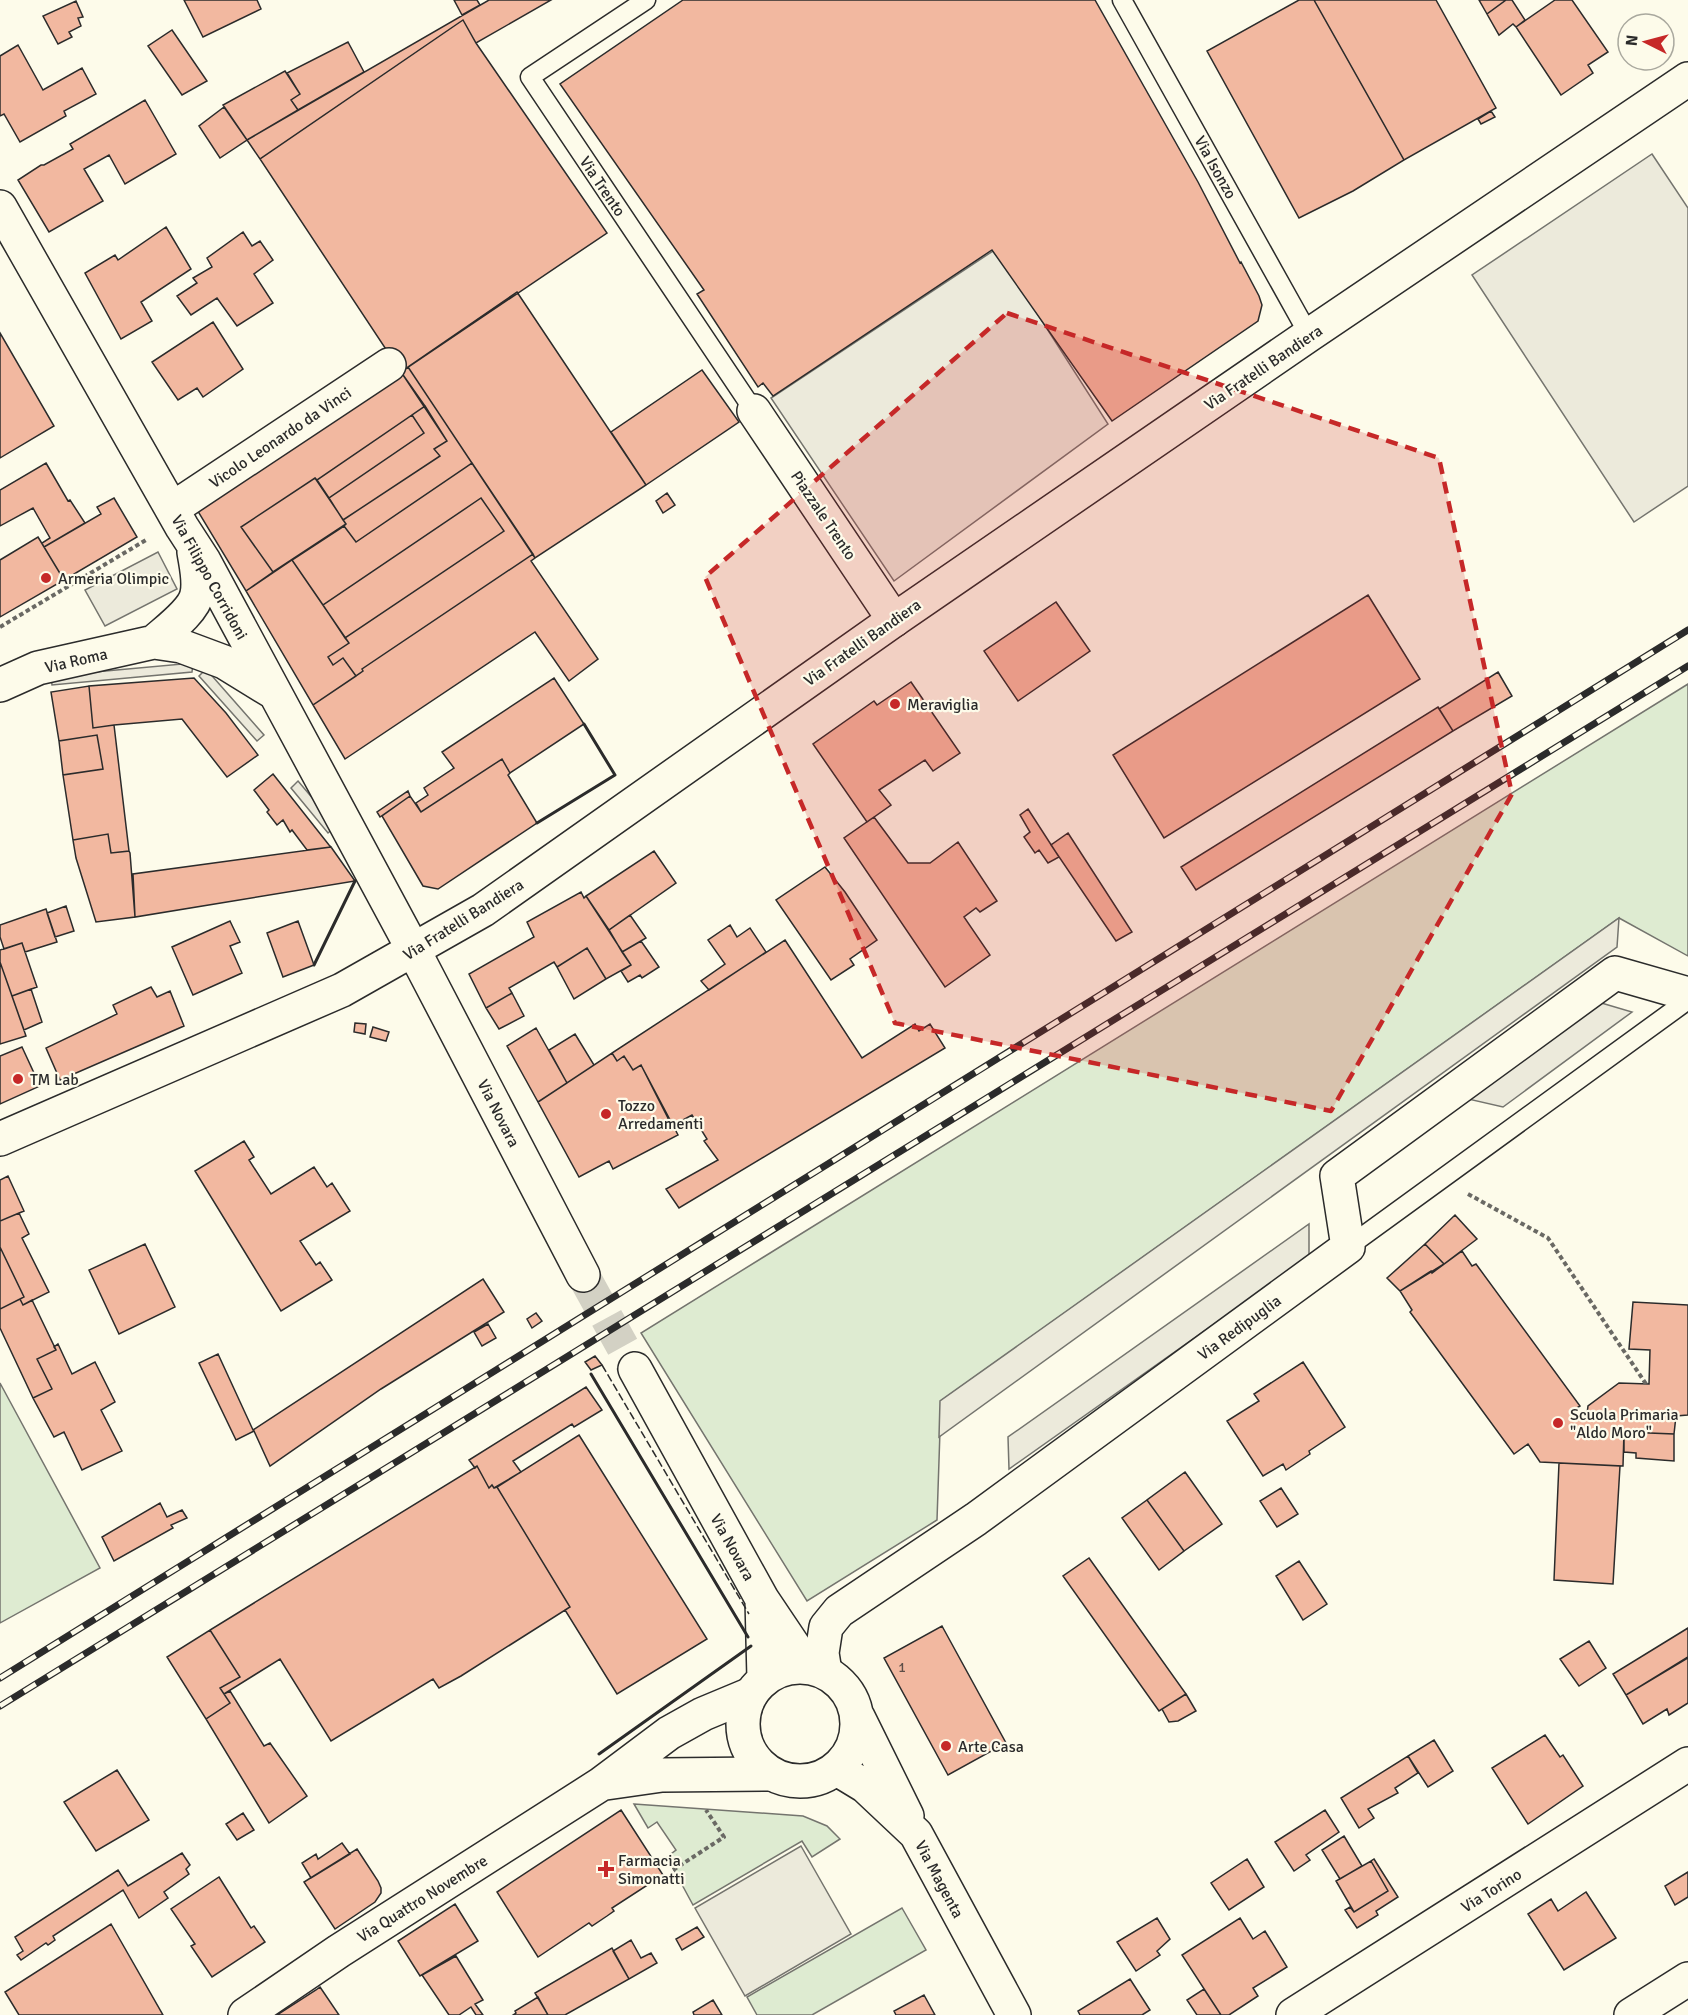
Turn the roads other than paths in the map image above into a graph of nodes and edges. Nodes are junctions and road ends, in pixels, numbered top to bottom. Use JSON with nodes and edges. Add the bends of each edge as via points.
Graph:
{"nodes":[{"id":1,"x":646,"y":0,"type":"edge"},
{"id":2,"x":1122,"y":0,"type":"edge"},
{"id":3,"x":1688,"y":79,"type":"edge"},
{"id":4,"x":0,"y":207,"type":"edge"},
{"id":5,"x":1310,"y":335,"type":"junction"},
{"id":6,"x":389,"y":364,"type":"dead end"},
{"id":7,"x":754,"y":411,"type":"joint"},
{"id":8,"x":181,"y":524,"type":"junction"},
{"id":9,"x":894,"y":620,"type":"junction"},
{"id":10,"x":154,"y":642,"type":"junction"},
{"id":11,"x":0,"y":685,"type":"edge"},
{"id":12,"x":275,"y":693,"type":"junction"},
{"id":13,"x":414,"y":951,"type":"junction"},
{"id":14,"x":1688,"y":994,"type":"edge"},
{"id":15,"x":1688,"y":1000,"type":"edge"},
{"id":16,"x":0,"y":1140,"type":"edge"},
{"id":17,"x":1348,"y":1246,"type":"junction"},
{"id":18,"x":583,"y":1275,"type":"tunnel mouth"},
{"id":19,"x":635,"y":1369,"type":"tunnel mouth"},
{"id":20,"x":762,"y":1599,"type":"junction"},
{"id":21,"x":816,"y":1669,"type":"junction"},
{"id":22,"x":758,"y":1686,"type":"junction"},
{"id":23,"x":858,"y":1717,"type":"junction"},
{"id":24,"x":1688,"y":1764,"type":"edge"},
{"id":25,"x":837,"y":1769,"type":"junction"},
{"id":26,"x":771,"y":1774,"type":"junction"},
{"id":27,"x":601,"y":1784,"type":"junction"},
{"id":28,"x":916,"y":1833,"type":"junction"},
{"id":29,"x":1688,"y":1979,"type":"edge"},
{"id":30,"x":245,"y":2015,"type":"edge"},
{"id":31,"x":1014,"y":2015,"type":"edge"},
{"id":32,"x":1293,"y":2015,"type":"edge"},
{"id":33,"x":1631,"y":2015,"type":"edge"}],
"edges":[{"from":1,"to":7,"type":"lane","name":"Via Trento","via":[[530,77]]},
{"from":2,"to":5,"type":"lane","name":"Via Isonzo"},
{"from":3,"to":5,"type":"street","name":"Via Fratelli Bandiera"},
{"from":4,"to":8,"type":"street","name":"Via Filippo Corridoni"},
{"from":5,"to":9,"type":"street","name":"Via Fratelli Bandiera"},
{"from":6,"to":8,"type":"street","name":"Vicolo Leonardo da Vinci"},
{"from":7,"to":9,"type":"street","name":"Piazzale Trento"},
{"from":8,"to":10,"type":"street","name":"Via Roma","via":[[197,573],[198,595],[188,611]]},
{"from":8,"to":12,"type":"street","name":"Via Filippo Corridoni"},
{"from":9,"to":13,"type":"street","name":"Via Fratelli Bandiera","via":[[483,910]]},
{"from":10,"to":11,"type":"street","name":"Via Roma","via":[[38,668]]},
{"from":10,"to":12,"type":"street","name":"Via Roma","via":[[181,646],[224,662]]},
{"from":12,"to":13,"type":"street","name":"Via Filippo Corridoni"},
{"from":13,"to":16,"type":"street","name":"Via Fratelli Bandiera","via":[[342,990]]},
{"from":13,"to":18,"type":"street","name":"Via Novara"},
{"from":14,"to":17,"type":"street","via":[[1615,973],[1337,1176]]},
{"from":15,"to":17,"type":"lane","name":"Via Redipuglia"},
{"from":17,"to":21,"type":"street","name":"Via Redipuglia","via":[[976,1519],[839,1611],[826,1627]]},
{"from":19,"to":20,"type":"street","name":"Via Novara"},
{"from":20,"to":21,"type":"street","name":"Via Novara"},
{"from":20,"to":22,"type":"street","name":"Via Novara"},
{"from":21,"to":22,"type":"street","via":[[792,1667],[777,1671]]},
{"from":21,"to":23,"type":"street","via":[[841,1683],[852,1698]]},
{"from":22,"to":26,"type":"street","via":[[744,1711],[743,1729],[757,1762]]},
{"from":22,"to":27,"type":"street","name":"Via Quattro Novembre","via":[[669,1733]]},
{"from":23,"to":25,"type":"street","via":[[857,1736],[850,1754]]},
{"from":23,"to":28,"type":"street"},
{"from":24,"to":32,"type":"street","name":"Via Torino"},
{"from":25,"to":26,"type":"street","via":[[804,1782]]},
{"from":25,"to":28,"type":"street","name":"Via Magenta","via":[[865,1786]]},
{"from":26,"to":27,"type":"street","name":"Via Quattro Novembre","via":[[662,1775]]},
{"from":27,"to":30,"type":"street","name":"Via Quattro Novembre"},
{"from":28,"to":31,"type":"street","name":"Via Magenta"},
{"from":29,"to":33,"type":"street"}]}
